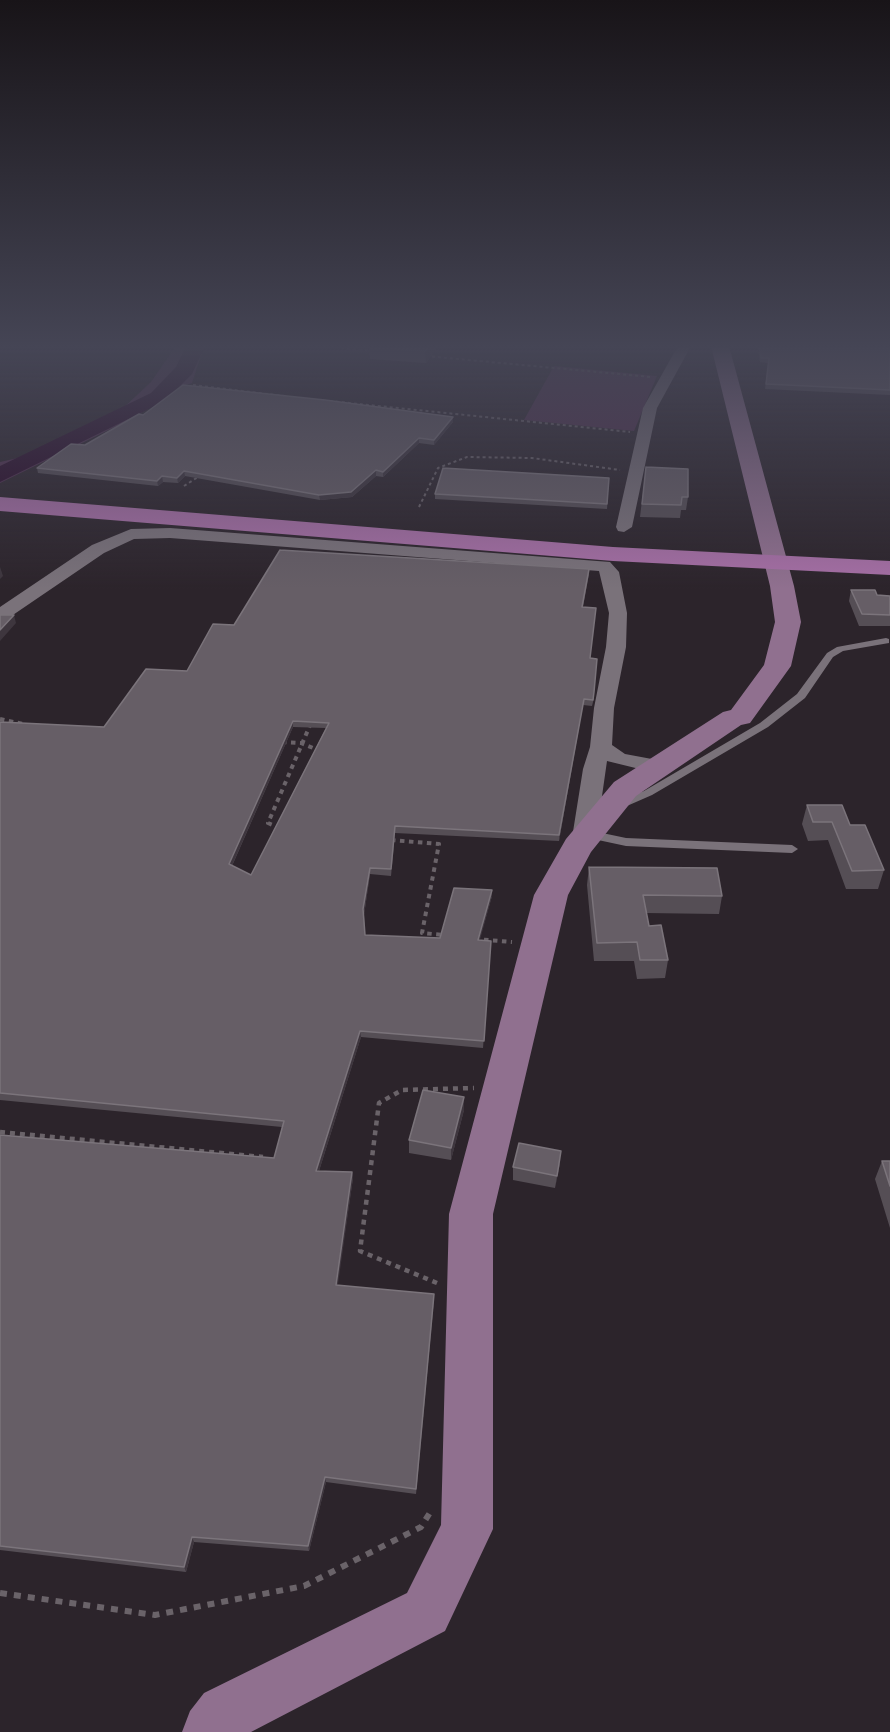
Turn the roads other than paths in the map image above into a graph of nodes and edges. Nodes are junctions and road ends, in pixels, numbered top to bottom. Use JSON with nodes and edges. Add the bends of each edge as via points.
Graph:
{"nodes":[{"id":1,"x":646,"y":427,"type":"edge"},
{"id":2,"x":741,"y":427,"type":"edge"},
{"id":3,"x":0,"y":495,"type":"edge"},
{"id":4,"x":0,"y":504,"type":"edge"},
{"id":5,"x":624,"y":527,"type":"dead end"},
{"id":6,"x":890,"y":557,"type":"edge"},
{"id":7,"x":890,"y":568,"type":"edge"},
{"id":8,"x":0,"y":615,"type":"edge"},
{"id":9,"x":886,"y":640,"type":"dead end"},
{"id":10,"x":600,"y":747,"type":"junction"},
{"id":11,"x":660,"y":766,"type":"junction"},
{"id":12,"x":593,"y":827,"type":"junction"},
{"id":13,"x":792,"y":849,"type":"dead end"},
{"id":14,"x":211,"y":1732,"type":"edge"}],
"edges":[{"from":1,"to":5,"type":"street"},
{"from":2,"to":11,"type":"street","via":[[788,622],[777,666],[740,717]]},
{"from":3,"to":6,"type":"main road","via":[[583,541]]},
{"from":4,"to":7,"type":"main road","via":[[590,552]]},
{"from":8,"to":10,"type":"street","via":[[98,549],[132,534],[181,534],[604,567],[610,572],[618,613]]},
{"from":9,"to":12,"type":"lane","via":[[840,649],[830,655],[801,696],[764,725]]},
{"from":10,"to":11,"type":"street","via":[[618,759]]},
{"from":10,"to":12,"type":"street","via":[[594,769]]},
{"from":11,"to":12,"type":"street","via":[[625,789]]},
{"from":12,"to":13,"type":"lane","via":[[626,842]]},
{"from":12,"to":14,"type":"street","via":[[551,895],[471,1214],[467,1530],[426,1612],[225,1714]]}]}
